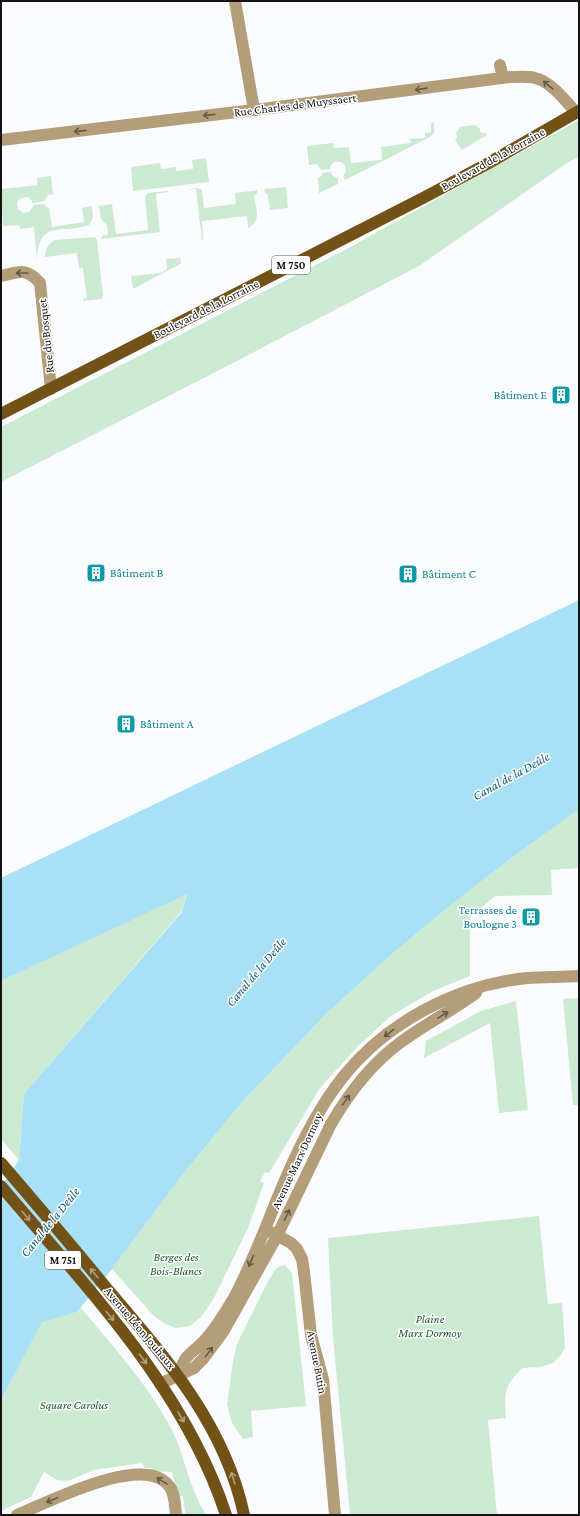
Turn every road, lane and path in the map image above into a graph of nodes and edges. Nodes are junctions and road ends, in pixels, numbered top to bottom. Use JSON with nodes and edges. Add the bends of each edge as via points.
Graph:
{"nodes":[{"id":1,"x":235,"y":1,"type":"edge"},
{"id":2,"x":500,"y":65,"type":"dead end"},
{"id":3,"x":503,"y":78,"type":"junction"},
{"id":4,"x":254,"y":110,"type":"junction"},
{"id":5,"x":577,"y":111,"type":"edge"},
{"id":6,"x":1,"y":140,"type":"edge"},
{"id":7,"x":1,"y":276,"type":"edge"},
{"id":8,"x":51,"y":389,"type":"junction"},
{"id":9,"x":1,"y":414,"type":"edge"},
{"id":10,"x":579,"y":976,"type":"edge"},
{"id":11,"x":487,"y":986,"type":"junction"},
{"id":12,"x":1,"y":1163,"type":"edge"},
{"id":13,"x":1,"y":1186,"type":"edge"},
{"id":14,"x":265,"y":1229,"type":"junction"},
{"id":15,"x":277,"y":1236,"type":"junction"},
{"id":16,"x":178,"y":1374,"type":"junction"},
{"id":17,"x":160,"y":1384,"type":"junction"},
{"id":18,"x":17,"y":1515,"type":"edge"},
{"id":19,"x":176,"y":1515,"type":"edge"},
{"id":20,"x":226,"y":1515,"type":"edge"},
{"id":21,"x":244,"y":1515,"type":"edge"},
{"id":22,"x":335,"y":1515,"type":"edge"}],
"edges":[{"from":1,"to":4,"type":"street"},
{"from":2,"to":3,"type":"street"},
{"from":3,"to":4,"type":"street","name":"Rue Charles de Muyssaert","one_way":true},
{"from":5,"to":3,"type":"street","name":"Rue Charles de Muyssaert","one_way":true,"via":[[550,86],[535,77]]},
{"from":4,"to":6,"type":"street","name":"Rue Charles de Muyssaert","one_way":true},
{"from":5,"to":8,"type":"main road","name":"Boulevard de la Lorraine","number":"M 750","via":[[423,198]]},
{"from":8,"to":7,"type":"street","name":"Rue du Bosquet","one_way":true,"via":[[40,283],[30,273]]},
{"from":8,"to":9,"type":"main road","name":"Boulevard de la Lorraine","number":"M 750"},
{"from":10,"to":11,"type":"street","name":"Avenue Marx Dormoy","via":[[527,978]]},
{"from":11,"to":14,"type":"street","name":"Avenue Marx Dormoy","one_way":true,"via":[[453,997],[405,1021],[388,1033],[344,1075],[320,1111],[300,1149]]},
{"from":15,"to":11,"type":"street","name":"Avenue Marx Dormoy","one_way":true,"via":[[331,1124],[361,1080],[400,1042]]},
{"from":16,"to":12,"type":"main road","name":"Avenue Léon Jouhaux","number":"M 751","one_way":true},
{"from":13,"to":17,"type":"main road","name":"Avenue Léon Jouhaux","number":"M 751","one_way":true,"via":[[125,1334]]},
{"from":14,"to":15,"type":"street","name":"Avenue Butin"},
{"from":14,"to":16,"type":"street","name":"Avenue Marx Dormoy","one_way":true,"via":[[235,1296],[206,1339],[186,1358]]},
{"from":16,"to":15,"type":"street","name":"Avenue Marx Dormoy","one_way":true,"via":[[194,1368],[204,1359],[223,1332]]},
{"from":15,"to":22,"type":"street","name":"Avenue Butin","via":[[297,1248],[304,1272],[311,1335],[322,1380]]},
{"from":16,"to":17,"type":"street","name":"Avenue Marx Dormoy"},
{"from":21,"to":16,"type":"main road","name":"Avenue Léon Jouhaux","number":"M 751","one_way":true,"via":[[222,1450]]},
{"from":17,"to":20,"type":"main road","name":"Avenue Léon Jouhaux","one_way":true,"via":[[200,1452]]},
{"from":19,"to":18,"type":"street","one_way":true,"via":[[168,1484],[152,1476],[139,1474],[87,1485]]}]}
